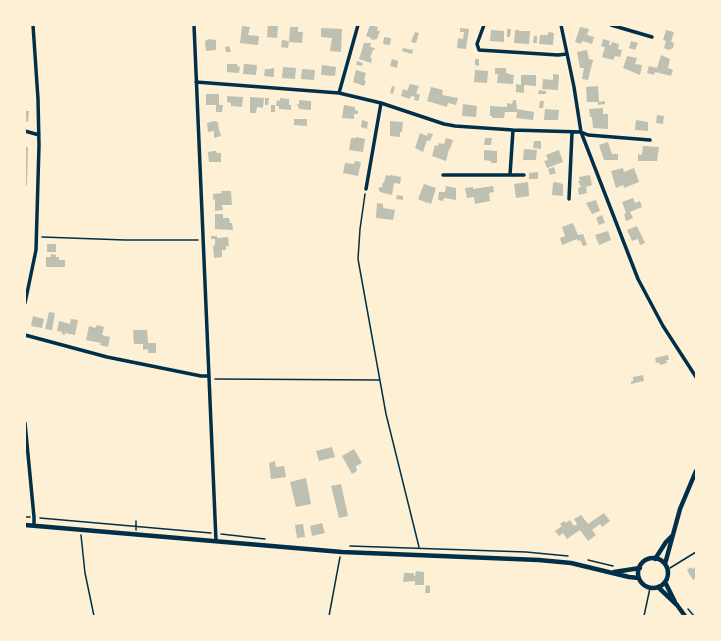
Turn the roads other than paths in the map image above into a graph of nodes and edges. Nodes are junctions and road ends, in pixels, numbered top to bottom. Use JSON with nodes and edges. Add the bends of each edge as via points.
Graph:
{"nodes":[{"id":1,"x":33,"y":25,"type":"edge"},
{"id":2,"x":194,"y":25,"type":"edge"},
{"id":3,"x":358,"y":25,"type":"edge"},
{"id":4,"x":484,"y":25,"type":"edge"},
{"id":5,"x":561,"y":25,"type":"edge"},
{"id":6,"x":611,"y":25,"type":"edge"},
{"id":7,"x":627,"y":27,"type":"edge"},
{"id":8,"x":652,"y":37,"type":"dead end"},
{"id":9,"x":567,"y":54,"type":"junction"},
{"id":10,"x":196,"y":82,"type":"junction"},
{"id":11,"x":339,"y":93,"type":"junction"},
{"id":12,"x":381,"y":103,"type":"junction"},
{"id":13,"x":513,"y":130,"type":"junction"},
{"id":14,"x":25,"y":131,"type":"edge"},
{"id":15,"x":581,"y":132,"type":"junction"},
{"id":16,"x":572,"y":133,"type":"junction"},
{"id":17,"x":39,"y":135,"type":"junction"},
{"id":18,"x":650,"y":140,"type":"dead end"},
{"id":19,"x":443,"y":175,"type":"dead end"},
{"id":20,"x":510,"y":175,"type":"junction"},
{"id":21,"x":524,"y":175,"type":"dead end"},
{"id":22,"x":366,"y":189,"type":"road end"},
{"id":23,"x":569,"y":198,"type":"dead end"},
{"id":24,"x":25,"y":303,"type":"edge"},
{"id":25,"x":25,"y":335,"type":"edge"},
{"id":26,"x":209,"y":376,"type":"junction"},
{"id":27,"x":696,"y":378,"type":"edge"},
{"id":28,"x":25,"y":423,"type":"edge"},
{"id":29,"x":696,"y":471,"type":"edge"},
{"id":30,"x":25,"y":525,"type":"edge"},
{"id":31,"x":34,"y":525,"type":"junction"},
{"id":32,"x":672,"y":536,"type":"junction"},
{"id":33,"x":216,"y":541,"type":"junction"},
{"id":34,"x":655,"y":559,"type":"junction"},
{"id":35,"x":664,"y":564,"type":"junction"},
{"id":36,"x":640,"y":568,"type":"junction"},
{"id":37,"x":612,"y":572,"type":"junction"},
{"id":38,"x":640,"y":578,"type":"junction"},
{"id":39,"x":665,"y":582,"type":"junction"},
{"id":40,"x":658,"y":587,"type":"junction"},
{"id":41,"x":677,"y":606,"type":"junction"},
{"id":42,"x":685,"y":616,"type":"edge"}],
"edges":[{"from":1,"to":17,"type":"street"},
{"from":2,"to":10,"type":"street"},
{"from":3,"to":11,"type":"street"},
{"from":4,"to":9,"type":"street","via":[[477,44],[479,50]]},
{"from":5,"to":9,"type":"street"},
{"from":6,"to":7,"type":"street"},
{"from":7,"to":8,"type":"street"},
{"from":9,"to":15,"type":"street"},
{"from":10,"to":11,"type":"street"},
{"from":10,"to":26,"type":"street"},
{"from":11,"to":12,"type":"street"},
{"from":12,"to":13,"type":"street","via":[[444,124]]},
{"from":12,"to":22,"type":"street"},
{"from":13,"to":16,"type":"street"},
{"from":13,"to":20,"type":"street"},
{"from":14,"to":17,"type":"street"},
{"from":15,"to":16,"type":"street"},
{"from":15,"to":18,"type":"street","via":[[588,135]]},
{"from":15,"to":27,"type":"street","via":[[638,279],[659,319]]},
{"from":16,"to":23,"type":"street"},
{"from":17,"to":24,"type":"street","via":[[34,264]]},
{"from":19,"to":20,"type":"street"},
{"from":20,"to":21,"type":"street"},
{"from":25,"to":26,"type":"street","via":[[107,357]]},
{"from":26,"to":33,"type":"street"},
{"from":28,"to":31,"type":"street"},
{"from":29,"to":32,"type":"street"},
{"from":30,"to":31,"type":"street"},
{"from":31,"to":33,"type":"street"},
{"from":32,"to":34,"type":"street"},
{"from":32,"to":35,"type":"street"},
{"from":33,"to":37,"type":"street","via":[[342,552],[539,560],[571,563]]},
{"from":34,"to":35,"type":"street"},
{"from":34,"to":36,"type":"street","via":[[644,562]]},
{"from":35,"to":39,"type":"street","via":[[668,573]]},
{"from":36,"to":37,"type":"street"},
{"from":36,"to":38,"type":"street"},
{"from":37,"to":38,"type":"street"},
{"from":38,"to":40,"type":"street","via":[[649,590]]},
{"from":39,"to":40,"type":"street"},
{"from":39,"to":41,"type":"street"},
{"from":40,"to":41,"type":"street"},
{"from":41,"to":42,"type":"street"}]}
